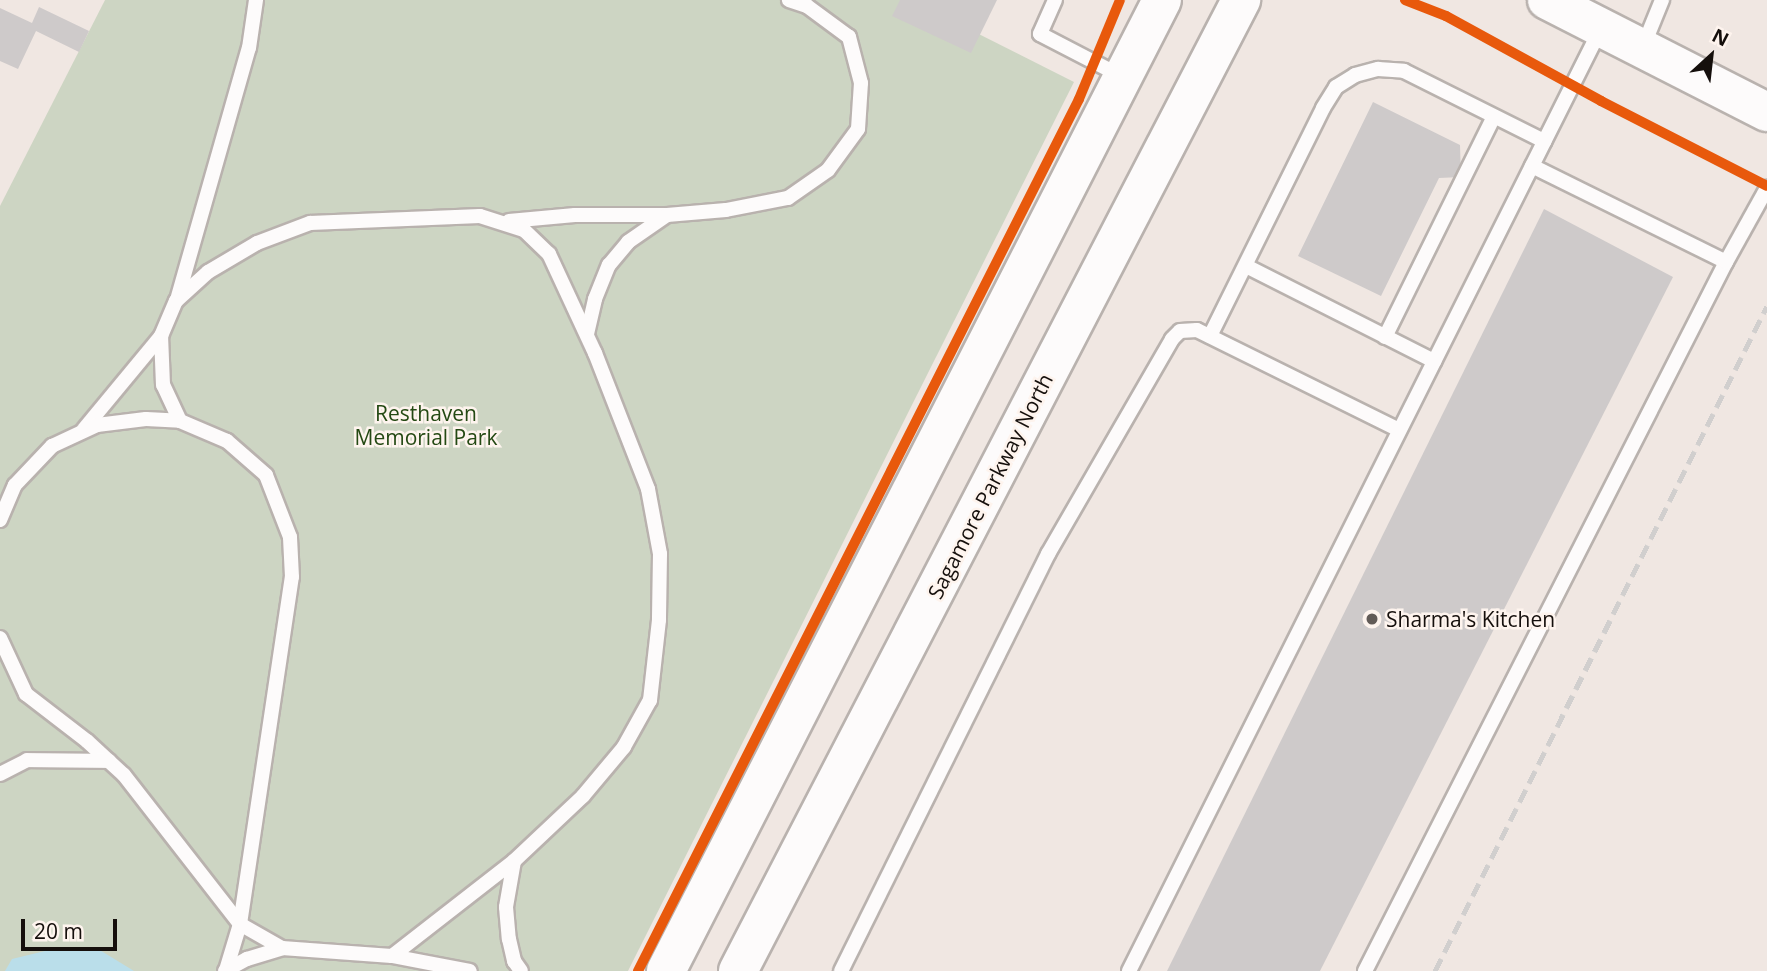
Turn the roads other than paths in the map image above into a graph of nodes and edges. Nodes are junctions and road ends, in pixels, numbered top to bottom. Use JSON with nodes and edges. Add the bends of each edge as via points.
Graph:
{"nodes":[{"id":1,"x":256,"y":0,"type":"edge"},
{"id":2,"x":789,"y":0,"type":"edge"},
{"id":3,"x":1055,"y":0,"type":"edge"},
{"id":4,"x":1162,"y":0,"type":"edge"},
{"id":5,"x":1241,"y":0,"type":"edge"},
{"id":6,"x":1547,"y":0,"type":"edge"},
{"id":7,"x":1662,"y":0,"type":"edge"},
{"id":8,"x":1601,"y":27,"type":"junction"},
{"id":9,"x":1642,"y":49,"type":"junction"},
{"id":10,"x":1123,"y":76,"type":"junction"},
{"id":11,"x":1767,"y":112,"type":"edge"},
{"id":12,"x":1494,"y":116,"type":"junction"},
{"id":13,"x":1544,"y":141,"type":"junction"},
{"id":14,"x":1532,"y":166,"type":"junction"},
{"id":15,"x":1767,"y":188,"type":"edge"},
{"id":16,"x":667,"y":215,"type":"junction"},
{"id":17,"x":505,"y":222,"type":"junction"},
{"id":18,"x":1726,"y":262,"type":"junction"},
{"id":19,"x":1246,"y":265,"type":"junction"},
{"id":20,"x":176,"y":301,"type":"junction"},
{"id":21,"x":587,"y":334,"type":"junction"},
{"id":22,"x":161,"y":336,"type":"junction"},
{"id":23,"x":1210,"y":336,"type":"junction"},
{"id":24,"x":1385,"y":337,"type":"junction"},
{"id":25,"x":1434,"y":361,"type":"junction"},
{"id":26,"x":180,"y":421,"type":"junction"},
{"id":27,"x":1399,"y":430,"type":"junction"},
{"id":28,"x":81,"y":433,"type":"junction"},
{"id":29,"x":0,"y":520,"type":"edge"},
{"id":30,"x":0,"y":638,"type":"edge"},
{"id":31,"x":109,"y":761,"type":"junction"},
{"id":32,"x":0,"y":774,"type":"edge"},
{"id":33,"x":514,"y":861,"type":"junction"},
{"id":34,"x":240,"y":924,"type":"junction"},
{"id":35,"x":282,"y":948,"type":"junction"},
{"id":36,"x":392,"y":956,"type":"junction"},
{"id":37,"x":225,"y":971,"type":"edge"},
{"id":38,"x":470,"y":971,"type":"edge"},
{"id":39,"x":522,"y":971,"type":"edge"},
{"id":40,"x":666,"y":971,"type":"edge"},
{"id":41,"x":738,"y":971,"type":"edge"},
{"id":42,"x":841,"y":971,"type":"edge"},
{"id":43,"x":1129,"y":971,"type":"edge"},
{"id":44,"x":1365,"y":971,"type":"edge"}],
"edges":[{"from":1,"to":20,"type":"lane","via":[[249,48]]},
{"from":2,"to":16,"type":"lane","via":[[807,6],[849,37],[861,83],[858,129],[828,170],[788,198]]},
{"from":3,"to":10,"type":"lane","via":[[1040,34]]},
{"from":4,"to":10,"type":"main road"},
{"from":5,"to":41,"type":"main road","name":"Sagamore Parkway North"},
{"from":6,"to":8,"type":"main road"},
{"from":7,"to":9,"type":"lane"},
{"from":8,"to":9,"type":"main road"},
{"from":8,"to":13,"type":"lane"},
{"from":9,"to":11,"type":"main road"},
{"from":10,"to":40,"type":"main road"},
{"from":12,"to":13,"type":"lane"},
{"from":12,"to":19,"type":"lane","via":[[1404,71],[1378,69],[1355,75],[1336,87],[1323,108]]},
{"from":12,"to":24,"type":"lane"},
{"from":13,"to":14,"type":"lane"},
{"from":14,"to":18,"type":"lane"},
{"from":14,"to":25,"type":"lane"},
{"from":15,"to":18,"type":"lane"},
{"from":16,"to":17,"type":"lane","via":[[575,215]]},
{"from":16,"to":21,"type":"lane","via":[[628,242],[609,265]]},
{"from":17,"to":20,"type":"lane","via":[[480,216],[310,223],[257,243],[208,272]]},
{"from":17,"to":21,"type":"lane","via":[[524,230],[549,254]]},
{"from":18,"to":44,"type":"lane"},
{"from":19,"to":23,"type":"lane"},
{"from":19,"to":24,"type":"lane"},
{"from":20,"to":22,"type":"lane"},
{"from":21,"to":33,"type":"lane","via":[[648,489],[660,554],[659,620],[650,700],[624,747],[583,796]]},
{"from":22,"to":26,"type":"lane","via":[[163,385]]},
{"from":22,"to":28,"type":"lane"},
{"from":23,"to":27,"type":"lane"},
{"from":23,"to":42,"type":"lane","via":[[1188,329],[1172,339],[1048,554]]},
{"from":24,"to":25,"type":"lane"},
{"from":25,"to":27,"type":"lane"},
{"from":26,"to":28,"type":"lane","via":[[146,419],[97,425]]},
{"from":26,"to":34,"type":"lane","via":[[228,442],[266,475],[290,537],[292,577]]},
{"from":27,"to":43,"type":"lane"},
{"from":28,"to":29,"type":"lane","via":[[52,446],[15,485]]},
{"from":30,"to":31,"type":"lane","via":[[26,694]]},
{"from":31,"to":32,"type":"lane","via":[[27,760]]},
{"from":31,"to":34,"type":"lane"},
{"from":33,"to":36,"type":"lane"},
{"from":33,"to":39,"type":"lane","via":[[506,907],[514,961]]},
{"from":34,"to":35,"type":"lane"},
{"from":34,"to":37,"type":"lane"},
{"from":35,"to":36,"type":"lane"},
{"from":35,"to":37,"type":"lane"},
{"from":36,"to":38,"type":"lane"}]}
